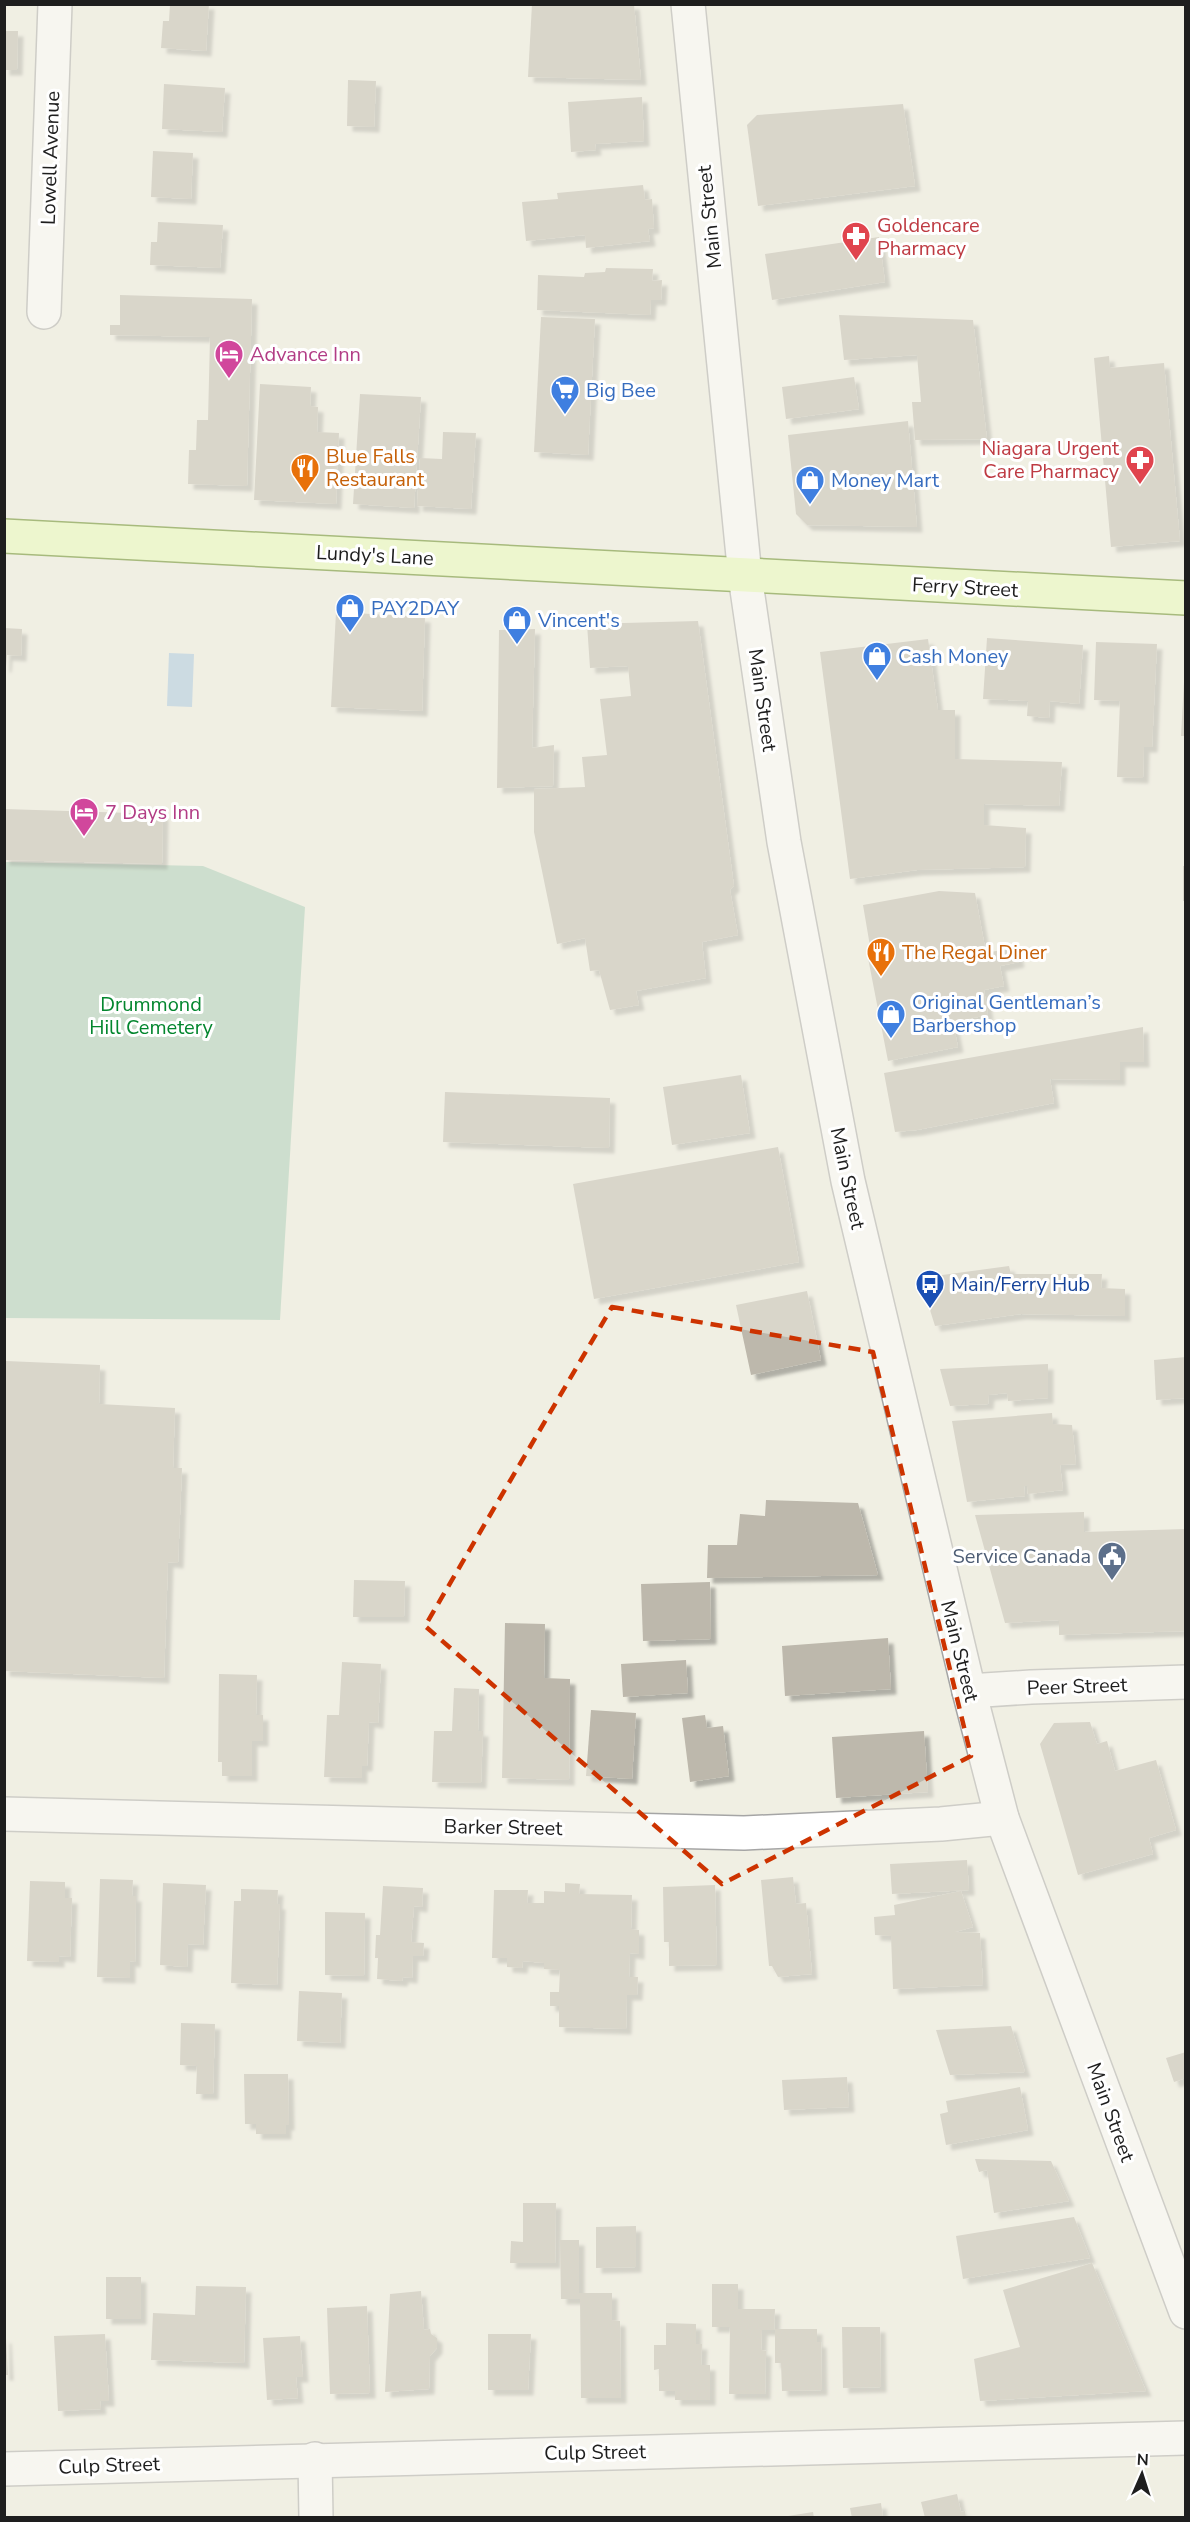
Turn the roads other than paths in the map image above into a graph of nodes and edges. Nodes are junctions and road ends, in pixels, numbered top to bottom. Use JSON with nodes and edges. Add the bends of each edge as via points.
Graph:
{"nodes":[{"id":1,"x":56,"y":4,"type":"edge"},
{"id":2,"x":688,"y":4,"type":"edge"},
{"id":3,"x":44,"y":312,"type":"dead end"},
{"id":4,"x":4,"y":536,"type":"edge"},
{"id":5,"x":745,"y":576,"type":"junction"},
{"id":6,"x":1185,"y":597,"type":"edge"},
{"id":7,"x":1185,"y":1682,"type":"edge"},
{"id":8,"x":969,"y":1692,"type":"junction"},
{"id":9,"x":4,"y":1814,"type":"edge"},
{"id":10,"x":1002,"y":1818,"type":"junction"},
{"id":11,"x":1185,"y":2312,"type":"edge"},
{"id":12,"x":1185,"y":2438,"type":"edge"},
{"id":13,"x":315,"y":2459,"type":"junction"},
{"id":14,"x":4,"y":2469,"type":"edge"},
{"id":15,"x":316,"y":2517,"type":"edge"}],
"edges":[{"from":1,"to":3,"type":"street","name":"Lowell Avenue"},
{"from":2,"to":5,"type":"street","name":"Main Street"},
{"from":4,"to":5,"type":"main road","name":"Lundy's Lane"},
{"from":5,"to":6,"type":"main road","name":"Ferry Street"},
{"from":5,"to":8,"type":"street","name":"Main Street","via":[[784,842],[848,1181]]},
{"from":7,"to":8,"type":"street","name":"Peer Street"},
{"from":8,"to":10,"type":"street","name":"Main Street"},
{"from":9,"to":10,"type":"street","name":"Barker Street","via":[[744,1833]]},
{"from":10,"to":11,"type":"street","name":"Main Street"},
{"from":12,"to":13,"type":"street","name":"Culp Street"},
{"from":13,"to":14,"type":"street","name":"Culp Street"},
{"from":13,"to":15,"type":"street"}]}
